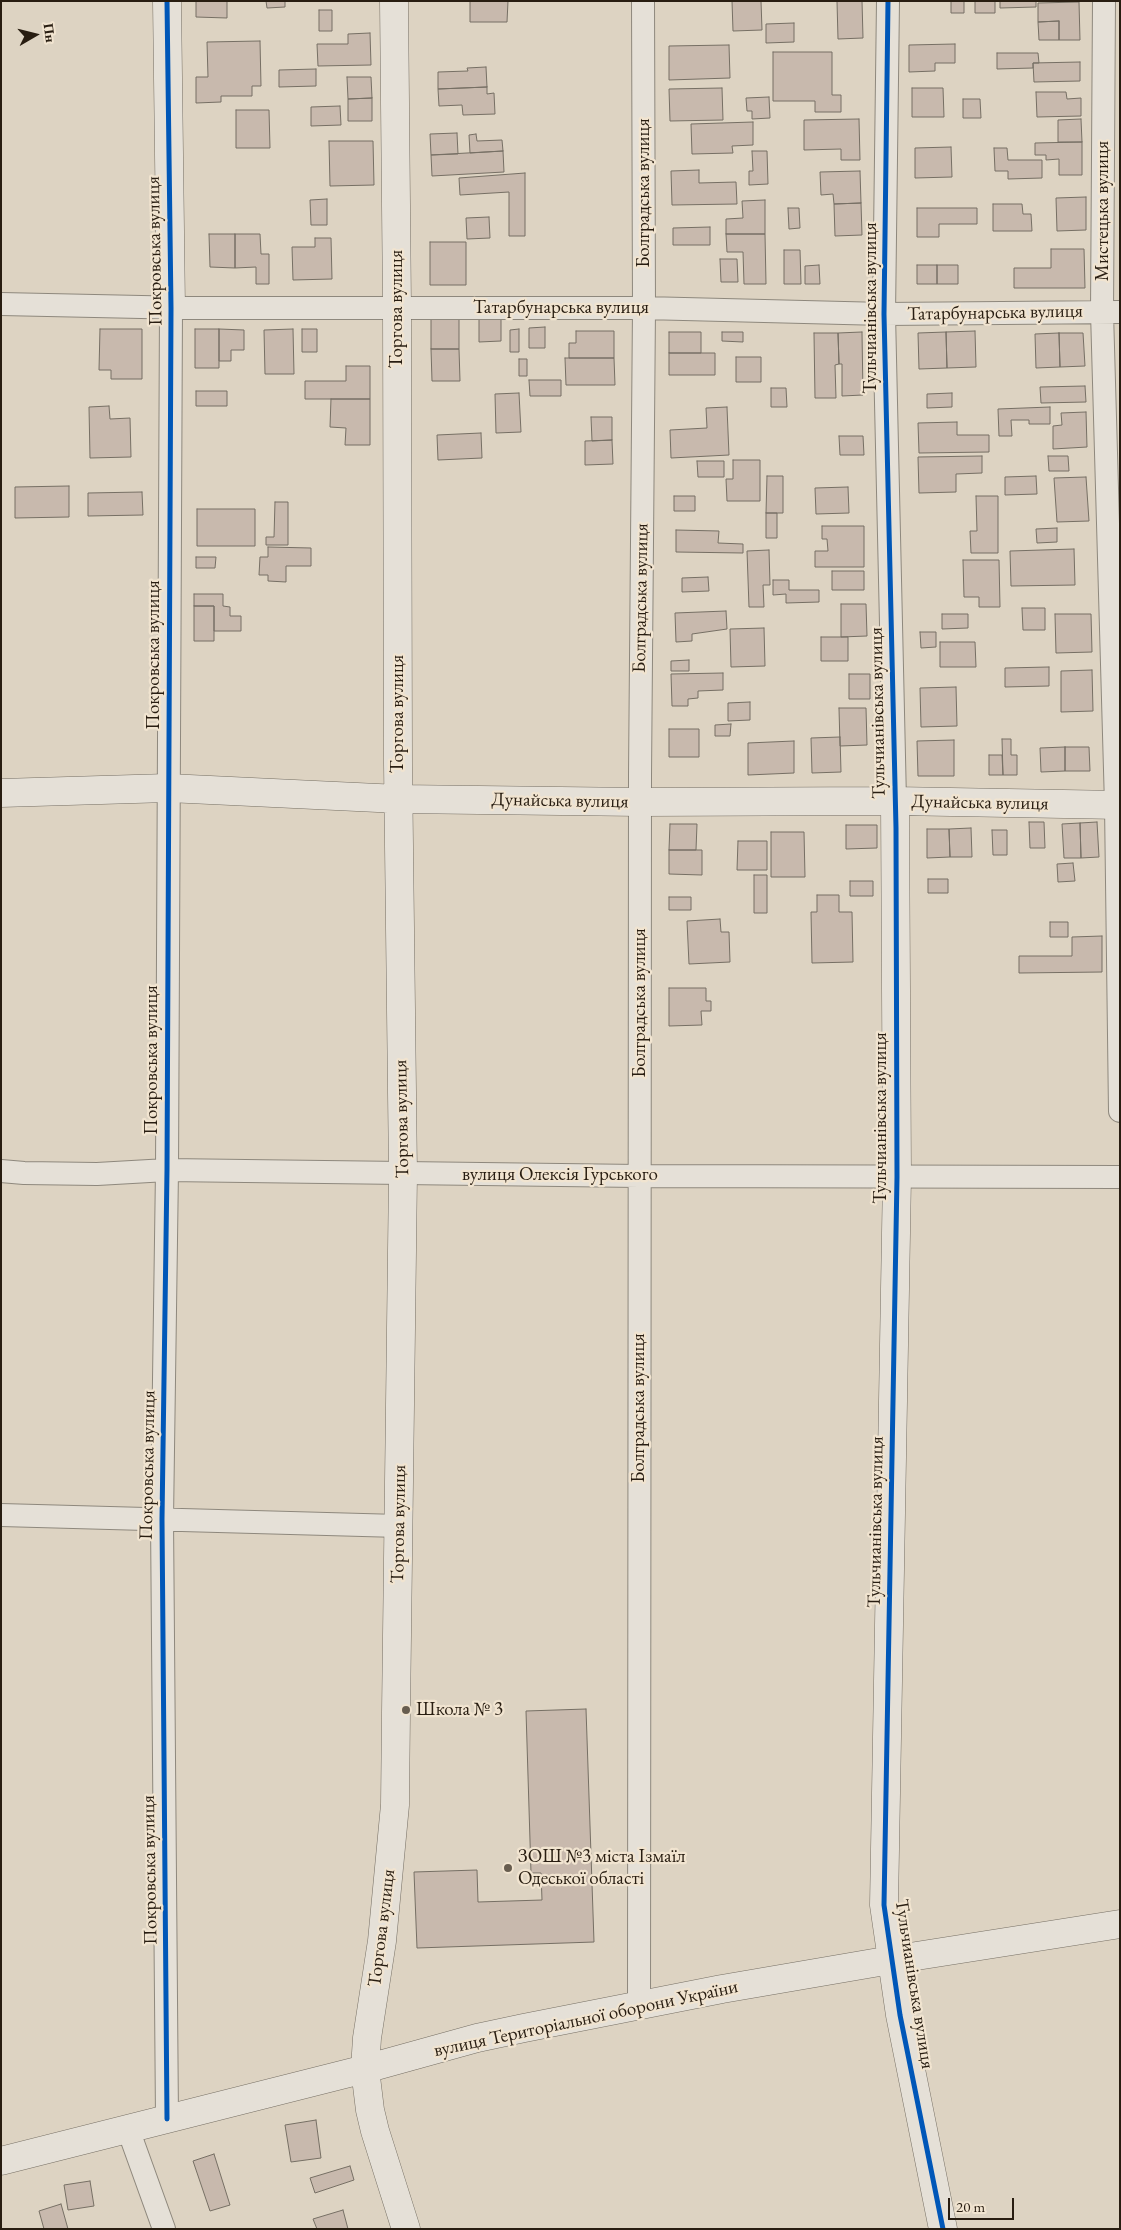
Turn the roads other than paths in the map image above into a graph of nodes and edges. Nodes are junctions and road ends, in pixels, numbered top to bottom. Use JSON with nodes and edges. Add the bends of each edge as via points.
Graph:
{"nodes":[{"id":1,"x":166,"y":1,"type":"edge"},
{"id":2,"x":394,"y":1,"type":"edge"},
{"id":3,"x":643,"y":1,"type":"edge"},
{"id":4,"x":888,"y":1,"type":"edge"},
{"id":5,"x":1104,"y":1,"type":"edge"},
{"id":6,"x":1,"y":304,"type":"edge"},
{"id":7,"x":397,"y":307,"type":"junction"},
{"id":8,"x":170,"y":308,"type":"junction"},
{"id":9,"x":644,"y":308,"type":"junction"},
{"id":10,"x":1111,"y":312,"type":"edge"},
{"id":11,"x":884,"y":314,"type":"junction"},
{"id":12,"x":168,"y":788,"type":"junction"},
{"id":13,"x":1,"y":793,"type":"edge"},
{"id":14,"x":398,"y":799,"type":"junction"},
{"id":15,"x":896,"y":801,"type":"junction"},
{"id":16,"x":640,"y":802,"type":"junction"},
{"id":17,"x":1118,"y":805,"type":"edge"},
{"id":18,"x":1120,"y":1111,"type":"edge"},
{"id":19,"x":167,"y":1170,"type":"junction"},
{"id":20,"x":1,"y":1171,"type":"edge"},
{"id":21,"x":403,"y":1174,"type":"junction"},
{"id":22,"x":639,"y":1176,"type":"junction"},
{"id":23,"x":897,"y":1177,"type":"junction"},
{"id":24,"x":1120,"y":1177,"type":"edge"},
{"id":25,"x":1,"y":1515,"type":"edge"},
{"id":26,"x":162,"y":1519,"type":"junction"},
{"id":27,"x":399,"y":1526,"type":"junction"},
{"id":28,"x":1120,"y":1924,"type":"edge"},
{"id":29,"x":891,"y":1960,"type":"junction"},
{"id":30,"x":639,"y":2006,"type":"junction"},
{"id":31,"x":365,"y":2069,"type":"junction"},
{"id":32,"x":167,"y":2120,"type":"junction"},
{"id":33,"x":128,"y":2129,"type":"junction"},
{"id":34,"x":1,"y":2161,"type":"edge"},
{"id":35,"x":164,"y":2229,"type":"edge"},
{"id":36,"x":406,"y":2229,"type":"edge"},
{"id":37,"x":943,"y":2229,"type":"edge"}],
"edges":[{"from":1,"to":8,"type":"main road","name":"Покровська вулиця"},
{"from":2,"to":7,"type":"main road","name":"Торгова вулиця"},
{"from":3,"to":9,"type":"street","name":"Болградська вулиця"},
{"from":4,"to":11,"type":"street","name":"Тульчианівська вулиця"},
{"from":5,"to":10,"type":"street","name":"Мистецька вулиця"},
{"from":6,"to":8,"type":"street","name":"Татарбунарська вулиця"},
{"from":7,"to":8,"type":"street","name":"Татарбунарська вулиця"},
{"from":7,"to":9,"type":"street","name":"Татарбунарська вулиця"},
{"from":7,"to":14,"type":"main road","name":"Торгова вулиця"},
{"from":8,"to":12,"type":"street","name":"Покровська вулиця"},
{"from":9,"to":11,"type":"street","name":"Татарбунарська вулиця"},
{"from":9,"to":16,"type":"street","name":"Болградська вулиця"},
{"from":10,"to":11,"type":"street","name":"Татарбунарська вулиця"},
{"from":10,"to":17,"type":"street","name":"Мистецька вулиця"},
{"from":11,"to":15,"type":"street","name":"Тульчианівська вулиця"},
{"from":12,"to":13,"type":"main road","name":"Дунайська вулиця"},
{"from":12,"to":14,"type":"main road","name":"Дунайська вулиця"},
{"from":12,"to":19,"type":"street","name":"Покровська вулиця"},
{"from":14,"to":16,"type":"main road","name":"Дунайська вулиця"},
{"from":14,"to":21,"type":"main road","name":"Торгова вулиця"},
{"from":15,"to":16,"type":"main road","name":"Дунайська вулиця"},
{"from":15,"to":17,"type":"main road","name":"Дунайська вулиця"},
{"from":15,"to":23,"type":"main road","name":"Тульчианівська вулиця"},
{"from":16,"to":22,"type":"street","name":"Болградська вулиця"},
{"from":17,"to":18,"type":"street","name":"Мистецька вулиця"},
{"from":19,"to":20,"type":"street","name":"вулиця Олексія Гурського","via":[[97,1174]]},
{"from":19,"to":21,"type":"street","name":"вулиця Олексія Гурського"},
{"from":19,"to":26,"type":"street","name":"Покровська вулиця"},
{"from":21,"to":22,"type":"street","name":"вулиця Олексія Гурського"},
{"from":21,"to":27,"type":"main road","name":"Торгова вулиця"},
{"from":22,"to":23,"type":"street","name":"вулиця Олексія Гурського"},
{"from":22,"to":30,"type":"street","name":"Болградська вулиця"},
{"from":23,"to":24,"type":"street","name":"вулиця Олексія Гурського"},
{"from":23,"to":29,"type":"main road","name":"Тульчианівська вулиця","via":[[884,1905]]},
{"from":25,"to":26,"type":"street"},
{"from":26,"to":27,"type":"street"},
{"from":26,"to":32,"type":"street","name":"Покровська вулиця"},
{"from":27,"to":31,"type":"main road","name":"Торгова вулиця","via":[[395,1805]]},
{"from":28,"to":29,"type":"main road","name":"вулиця Територіальної оборони України"},
{"from":29,"to":30,"type":"main road","name":"вулиця Територіальної оборони України"},
{"from":29,"to":37,"type":"main road","name":"Тульчианівська вулиця"},
{"from":30,"to":31,"type":"main road","name":"вулиця Територіальної оборони України","via":[[477,2038]]},
{"from":31,"to":32,"type":"main road","name":"вулиця Територіальної оборони України"},
{"from":31,"to":36,"type":"main road","name":"Торгова вулиця","via":[[370,2110]]},
{"from":32,"to":33,"type":"main road","name":"вулиця Територіальної оборони України"},
{"from":33,"to":34,"type":"main road","name":"вулиця Територіальної оборони України"},
{"from":33,"to":35,"type":"street"}]}
